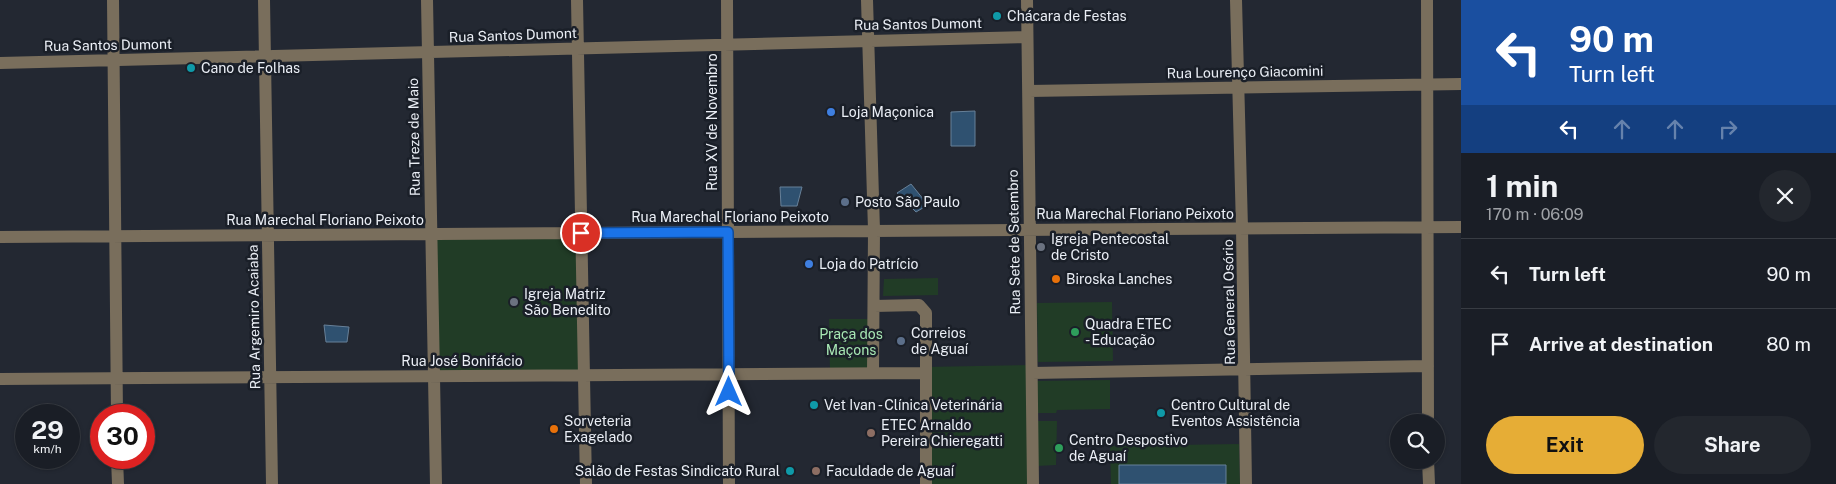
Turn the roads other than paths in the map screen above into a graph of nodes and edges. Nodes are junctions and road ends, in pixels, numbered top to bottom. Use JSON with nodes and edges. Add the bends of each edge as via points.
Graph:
{"nodes":[{"id":1,"x":114,"y":0,"type":"edge"},
{"id":2,"x":264,"y":0,"type":"edge"},
{"id":3,"x":427,"y":0,"type":"edge"},
{"id":4,"x":576,"y":0,"type":"edge"},
{"id":5,"x":727,"y":0,"type":"edge"},
{"id":6,"x":867,"y":0,"type":"edge"},
{"id":7,"x":1027,"y":0,"type":"edge"},
{"id":8,"x":1236,"y":0,"type":"edge"},
{"id":9,"x":1427,"y":0,"type":"edge"},
{"id":10,"x":1027,"y":37,"type":"junction"},
{"id":11,"x":868,"y":40,"type":"junction"},
{"id":12,"x":727,"y":44,"type":"junction"},
{"id":13,"x":577,"y":48,"type":"junction"},
{"id":14,"x":428,"y":52,"type":"junction"},
{"id":15,"x":265,"y":56,"type":"junction"},
{"id":16,"x":114,"y":60,"type":"junction"},
{"id":17,"x":0,"y":63,"type":"edge"},
{"id":18,"x":1427,"y":84,"type":"junction"},
{"id":19,"x":1461,"y":84,"type":"edge"},
{"id":20,"x":1238,"y":88,"type":"junction"},
{"id":21,"x":1029,"y":91,"type":"junction"},
{"id":22,"x":1461,"y":226,"type":"edge"},
{"id":23,"x":1428,"y":227,"type":"junction"},
{"id":24,"x":1242,"y":228,"type":"junction"},
{"id":25,"x":874,"y":230,"type":"junction"},
{"id":26,"x":1028,"y":230,"type":"junction"},
{"id":27,"x":728,"y":232,"type":"junction"},
{"id":28,"x":581,"y":233,"type":"junction"},
{"id":29,"x":431,"y":234,"type":"junction"},
{"id":30,"x":268,"y":235,"type":"junction"},
{"id":31,"x":115,"y":236,"type":"junction"},
{"id":32,"x":0,"y":237,"type":"edge"},
{"id":33,"x":874,"y":306,"type":"junction"},
{"id":34,"x":1428,"y":366,"type":"junction"},
{"id":35,"x":1244,"y":368,"type":"junction"},
{"id":36,"x":1032,"y":372,"type":"junction"},
{"id":37,"x":873,"y":373,"type":"junction"},
{"id":38,"x":925,"y":373,"type":"junction"},
{"id":39,"x":729,"y":374,"type":"junction"},
{"id":40,"x":584,"y":375,"type":"junction"},
{"id":41,"x":270,"y":376,"type":"junction"},
{"id":42,"x":434,"y":377,"type":"junction"},
{"id":43,"x":117,"y":378,"type":"junction"},
{"id":44,"x":0,"y":379,"type":"edge"},
{"id":45,"x":117,"y":404,"type":"edge"},
{"id":46,"x":1428,"y":414,"type":"edge"},
{"id":47,"x":117,"y":469,"type":"edge"},
{"id":48,"x":1428,"y":469,"type":"edge"},
{"id":49,"x":118,"y":484,"type":"edge"},
{"id":50,"x":272,"y":484,"type":"edge"},
{"id":51,"x":436,"y":484,"type":"edge"},
{"id":52,"x":586,"y":484,"type":"edge"},
{"id":53,"x":729,"y":484,"type":"edge"},
{"id":54,"x":926,"y":484,"type":"edge"},
{"id":55,"x":1033,"y":484,"type":"edge"},
{"id":56,"x":1246,"y":484,"type":"edge"},
{"id":57,"x":1428,"y":484,"type":"edge"}],
"edges":[{"from":1,"to":16,"type":"street"},
{"from":2,"to":15,"type":"street","name":"Rua Argemiro Acaiaba"},
{"from":3,"to":14,"type":"street","name":"Rua Treze de Maio"},
{"from":4,"to":13,"type":"street"},
{"from":5,"to":12,"type":"street","name":"Rua XV de Novembro"},
{"from":6,"to":11,"type":"street"},
{"from":7,"to":10,"type":"street","name":"Rua Sete de Setembro"},
{"from":8,"to":20,"type":"street","name":"Rua General Osório"},
{"from":9,"to":18,"type":"street"},
{"from":10,"to":11,"type":"street","name":"Rua Santos Dumont"},
{"from":10,"to":21,"type":"street","name":"Rua Sete de Setembro"},
{"from":11,"to":12,"type":"street","name":"Rua Santos Dumont"},
{"from":11,"to":25,"type":"street"},
{"from":12,"to":13,"type":"street","name":"Rua Santos Dumont"},
{"from":12,"to":27,"type":"street","name":"Rua XV de Novembro"},
{"from":13,"to":14,"type":"street","name":"Rua Santos Dumont"},
{"from":13,"to":28,"type":"street"},
{"from":14,"to":15,"type":"street","name":"Rua Santos Dumont"},
{"from":14,"to":29,"type":"street","name":"Rua Treze de Maio"},
{"from":15,"to":16,"type":"street","name":"Rua Santos Dumont"},
{"from":15,"to":30,"type":"street","name":"Rua Argemiro Acaiaba"},
{"from":16,"to":17,"type":"street","name":"Rua Santos Dumont"},
{"from":16,"to":31,"type":"street"},
{"from":18,"to":19,"type":"street","name":"Rua Lourenço Giacomini"},
{"from":18,"to":20,"type":"street","name":"Rua Lourenço Giacomini"},
{"from":18,"to":23,"type":"street"},
{"from":20,"to":21,"type":"street","name":"Rua Lourenço Giacomini"},
{"from":20,"to":24,"type":"street","name":"Rua General Osório"},
{"from":21,"to":26,"type":"street","name":"Rua Sete de Setembro"},
{"from":22,"to":23,"type":"street","name":"Rua Marechal Floriano Peixoto"},
{"from":23,"to":24,"type":"street","name":"Rua Marechal Floriano Peixoto"},
{"from":23,"to":34,"type":"street"},
{"from":24,"to":26,"type":"street","name":"Rua Marechal Floriano Peixoto"},
{"from":24,"to":35,"type":"street","name":"Rua General Osório"},
{"from":25,"to":26,"type":"street","name":"Rua Marechal Floriano Peixoto"},
{"from":25,"to":27,"type":"street","name":"Rua Marechal Floriano Peixoto"},
{"from":25,"to":33,"type":"street"},
{"from":26,"to":36,"type":"street","name":"Rua Sete de Setembro"},
{"from":27,"to":28,"type":"street","name":"Rua Marechal Floriano Peixoto"},
{"from":27,"to":39,"type":"street","name":"Rua XV de Novembro"},
{"from":28,"to":29,"type":"street","name":"Rua Marechal Floriano Peixoto"},
{"from":28,"to":40,"type":"street"},
{"from":29,"to":30,"type":"street","name":"Rua Marechal Floriano Peixoto"},
{"from":29,"to":42,"type":"street","name":"Rua Treze de Maio"},
{"from":30,"to":31,"type":"street","name":"Rua Marechal Floriano Peixoto"},
{"from":30,"to":41,"type":"street","name":"Rua Argemiro Acaiaba"},
{"from":31,"to":32,"type":"street","name":"Rua Marechal Floriano Peixoto"},
{"from":31,"to":43,"type":"street"},
{"from":33,"to":37,"type":"street"},
{"from":33,"to":38,"type":"street","via":[[919,305],[926,313]]},
{"from":34,"to":35,"type":"street"},
{"from":34,"to":46,"type":"street"},
{"from":35,"to":36,"type":"street"},
{"from":35,"to":56,"type":"street","name":"Rua General Osório"},
{"from":36,"to":55,"type":"street","name":"Rua Sete de Setembro"},
{"from":37,"to":38,"type":"street","name":"Rua José Bonifácio"},
{"from":37,"to":39,"type":"street","name":"Rua José Bonifácio"},
{"from":38,"to":54,"type":"street"},
{"from":39,"to":40,"type":"street","name":"Rua José Bonifácio"},
{"from":39,"to":53,"type":"street","name":"Rua XV de Novembro"},
{"from":40,"to":42,"type":"street","name":"Rua José Bonifácio"},
{"from":40,"to":52,"type":"street"},
{"from":41,"to":42,"type":"street","name":"Rua José Bonifácio"},
{"from":41,"to":43,"type":"street","name":"Rua José Bonifácio"},
{"from":41,"to":50,"type":"street","name":"Rua Argemiro Acaiaba"},
{"from":42,"to":51,"type":"street","name":"Rua Treze de Maio"},
{"from":43,"to":44,"type":"street","name":"Rua José Bonifácio"},
{"from":43,"to":45,"type":"street"},
{"from":47,"to":49,"type":"street"},
{"from":48,"to":57,"type":"street"}]}
